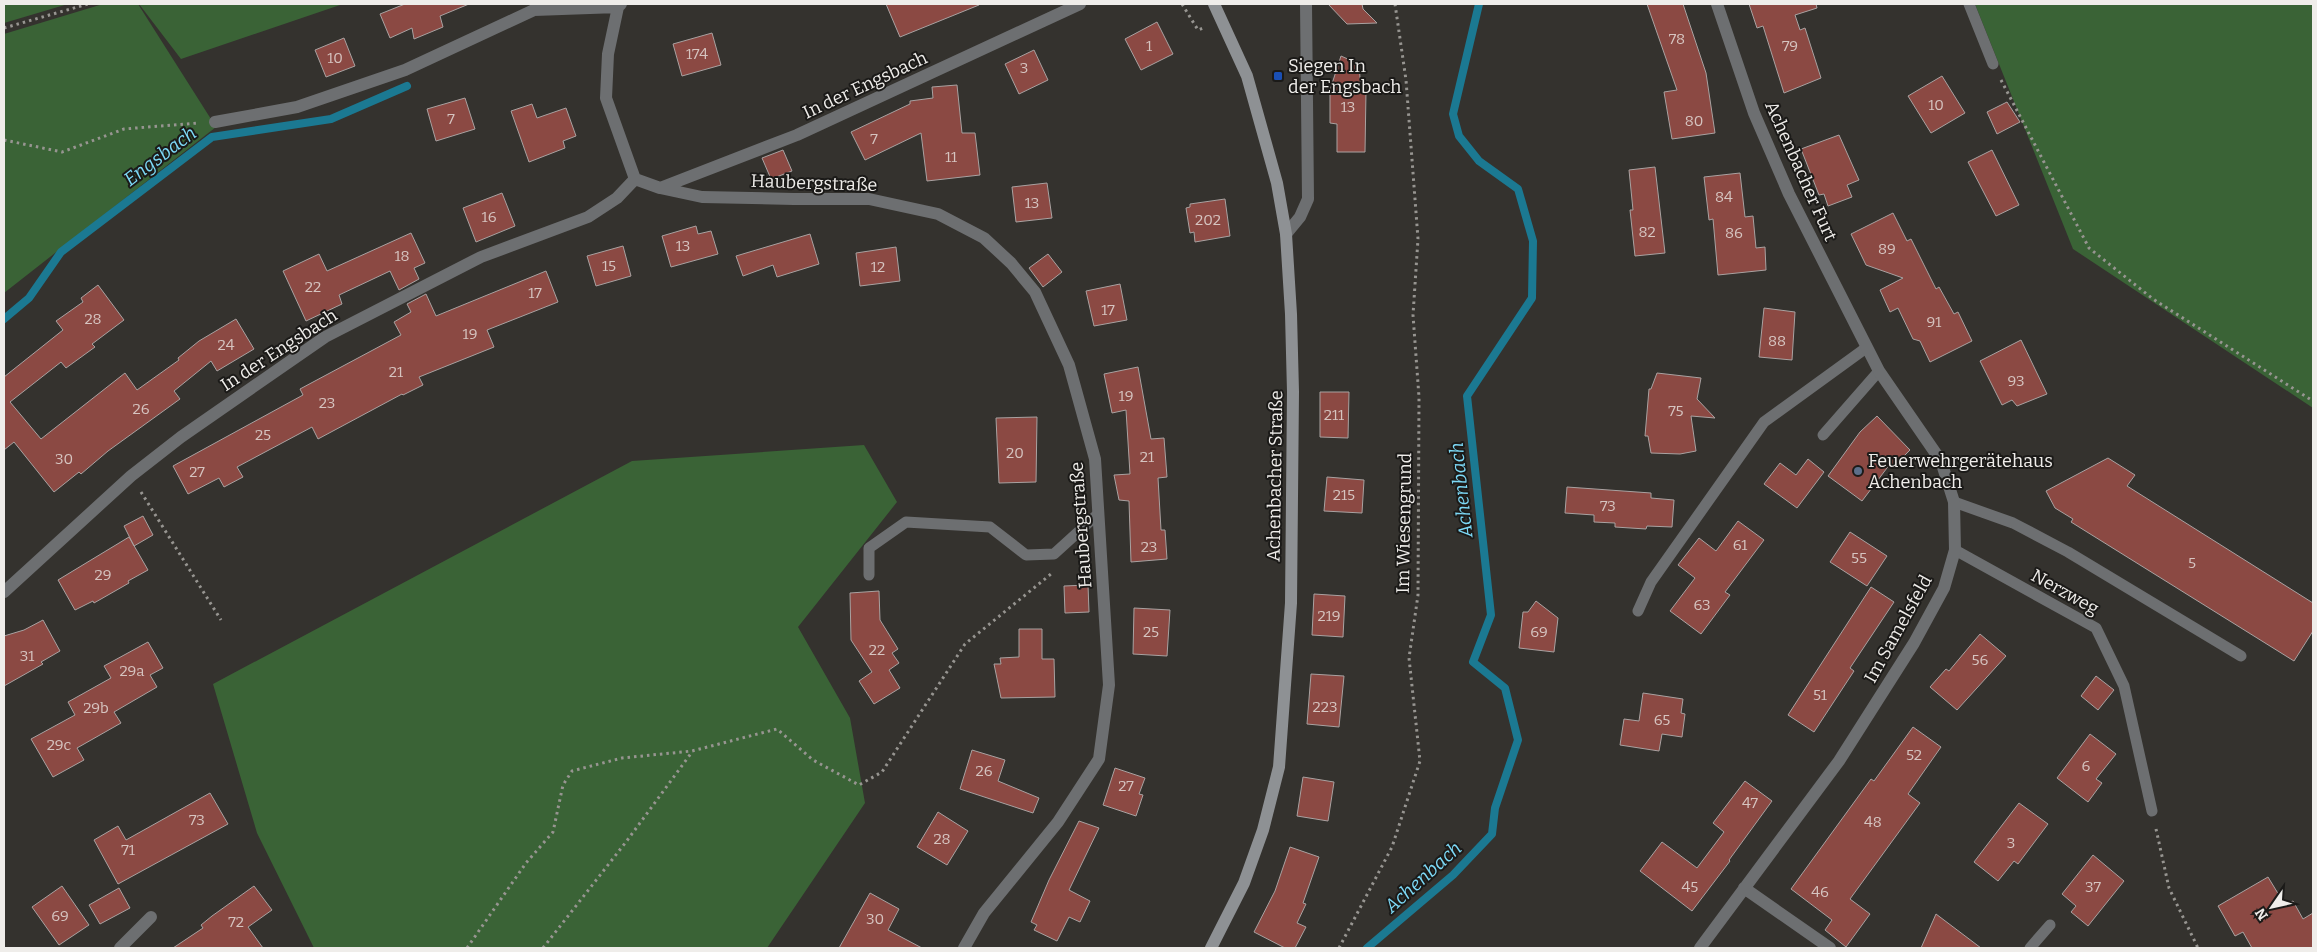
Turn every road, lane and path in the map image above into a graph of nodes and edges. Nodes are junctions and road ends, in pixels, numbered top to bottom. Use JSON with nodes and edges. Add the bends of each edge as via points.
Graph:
{"nodes":[{"id":1,"x":88,"y":4,"type":"edge"},
{"id":2,"x":1080,"y":4,"type":"edge"},
{"id":3,"x":1182,"y":4,"type":"edge"},
{"id":4,"x":1214,"y":4,"type":"edge"},
{"id":5,"x":1306,"y":4,"type":"edge"},
{"id":6,"x":1395,"y":4,"type":"edge"},
{"id":7,"x":1718,"y":4,"type":"edge"},
{"id":8,"x":1969,"y":4,"type":"edge"},
{"id":9,"x":620,"y":5,"type":"edge"},
{"id":10,"x":4,"y":28,"type":"edge"},
{"id":11,"x":1203,"y":28,"type":"dead end"},
{"id":12,"x":1993,"y":64,"type":"joint"},
{"id":13,"x":216,"y":122,"type":"joint"},
{"id":14,"x":4,"y":140,"type":"edge"},
{"id":15,"x":635,"y":179,"type":"junction"},
{"id":16,"x":660,"y":188,"type":"junction"},
{"id":17,"x":1286,"y":234,"type":"junction"},
{"id":18,"x":1866,"y":348,"type":"junction"},
{"id":19,"x":1879,"y":371,"type":"junction"},
{"id":20,"x":2313,"y":401,"type":"edge"},
{"id":21,"x":1823,"y":435,"type":"dead end"},
{"id":22,"x":131,"y":476,"type":"junction"},
{"id":23,"x":1954,"y":502,"type":"junction"},
{"id":24,"x":1098,"y":514,"type":"junction"},
{"id":25,"x":1955,"y":550,"type":"junction"},
{"id":26,"x":1054,"y":554,"type":"junction"},
{"id":27,"x":869,"y":575,"type":"dead end"},
{"id":28,"x":4,"y":592,"type":"edge"},
{"id":29,"x":1638,"y":611,"type":"dead end"},
{"id":30,"x":221,"y":620,"type":"dead end"},
{"id":31,"x":2241,"y":656,"type":"dead end"},
{"id":32,"x":692,"y":751,"type":"junction"},
{"id":33,"x":2152,"y":811,"type":"joint"},
{"id":34,"x":1744,"y":888,"type":"junction"},
{"id":35,"x":151,"y":917,"type":"dead end"},
{"id":36,"x":2050,"y":925,"type":"dead end"},
{"id":37,"x":120,"y":948,"type":"edge"},
{"id":38,"x":466,"y":948,"type":"edge"},
{"id":39,"x":543,"y":948,"type":"edge"},
{"id":40,"x":964,"y":948,"type":"edge"},
{"id":41,"x":1211,"y":948,"type":"edge"},
{"id":42,"x":1339,"y":948,"type":"edge"},
{"id":43,"x":1700,"y":948,"type":"edge"},
{"id":44,"x":1830,"y":948,"type":"edge"},
{"id":45,"x":2030,"y":948,"type":"edge"},
{"id":46,"x":2198,"y":948,"type":"edge"}],
"edges":[{"from":1,"to":10,"type":"path"},
{"from":2,"to":16,"type":"street","name":"In der Engsbach","via":[[797,135]]},
{"from":3,"to":11,"type":"path","via":[[1198,30]]},
{"from":4,"to":17,"type":"main road","name":"Achenbacher Straße","via":[[1247,76],[1277,183]]},
{"from":5,"to":17,"type":"street","via":[[1308,200],[1300,217]]},
{"from":6,"to":42,"type":"path","name":"Im Wiesengrund","via":[[1406,80],[1418,239],[1413,315],[1420,397],[1418,595],[1409,658],[1420,761],[1392,847]]},
{"from":7,"to":18,"type":"street","name":"Achenbacher Furt","via":[[1754,113],[1789,194]]},
{"from":8,"to":12,"type":"lane"},
{"from":9,"to":13,"type":"street","via":[[534,10],[405,70],[298,107]]},
{"from":9,"to":15,"type":"street","via":[[608,54],[606,98]]},
{"from":12,"to":20,"type":"path","via":[[2089,248],[2153,299]]},
{"from":13,"to":14,"type":"path","via":[[124,129],[62,152]]},
{"from":15,"to":16,"type":"street","name":"Haubergstraße"},
{"from":15,"to":22,"type":"street","name":"In der Engsbach","via":[[617,198],[588,217],[481,257],[325,337],[181,437]]},
{"from":16,"to":24,"type":"street","name":"Haubergstraße","via":[[702,197],[869,198],[938,214],[984,238],[1035,292],[1069,365],[1095,459]]},
{"from":17,"to":41,"type":"main road","name":"Achenbacher Straße","via":[[1293,362],[1291,603],[1279,767],[1263,830],[1244,883]]},
{"from":18,"to":19,"type":"street","name":"Im Samelsfeld"},
{"from":18,"to":29,"type":"lane","via":[[1764,422],[1651,582]]},
{"from":19,"to":21,"type":"lane"},
{"from":19,"to":23,"type":"street","name":"Im Samelsfeld","via":[[1941,460]]},
{"from":22,"to":28,"type":"street","name":"In der Engsbach"},
{"from":22,"to":30,"type":"path"},
{"from":23,"to":25,"type":"street","name":"Im Samelsfeld"},
{"from":23,"to":31,"type":"lane","via":[[2013,523],[2068,552]]},
{"from":24,"to":26,"type":"lane"},
{"from":24,"to":40,"type":"street","name":"Haubergstraße","via":[[1109,685],[1099,758],[1058,822],[984,913]]},
{"from":25,"to":33,"type":"lane","name":"Nerzweg","via":[[2096,628],[2124,686]]},
{"from":25,"to":34,"type":"street","name":"Im Samelsfeld","via":[[1944,588],[1914,643],[1839,761]]},
{"from":26,"to":27,"type":"lane","via":[[1026,555],[990,527],[906,522],[869,548]]},
{"from":26,"to":32,"type":"path","via":[[1052,574],[965,644],[882,772],[859,785],[813,760],[777,729]]},
{"from":32,"to":38,"type":"path","via":[[622,758],[572,771],[563,785],[553,832],[526,863]]},
{"from":32,"to":39,"type":"path"},
{"from":33,"to":46,"type":"path","via":[[2169,888]]},
{"from":34,"to":43,"type":"street","name":"Im Samelsfeld"},
{"from":34,"to":44,"type":"street"},
{"from":35,"to":37,"type":"street"},
{"from":36,"to":45,"type":"lane"}]}
